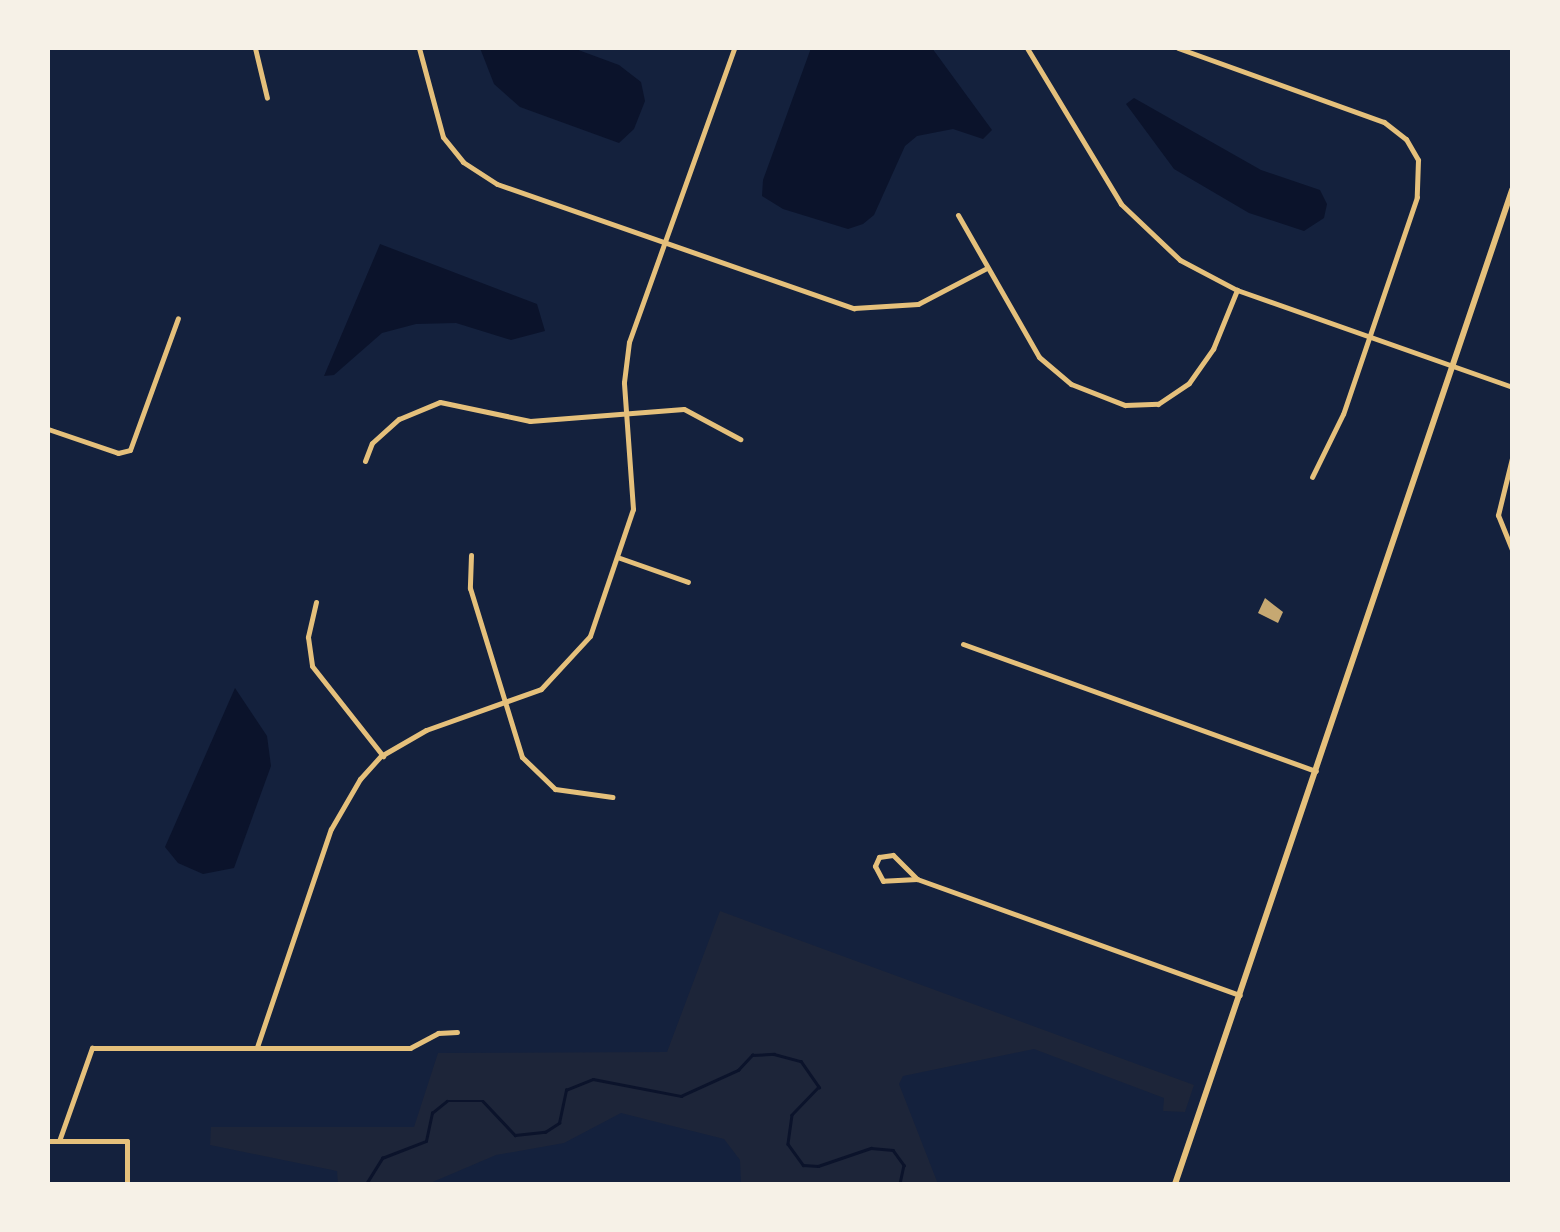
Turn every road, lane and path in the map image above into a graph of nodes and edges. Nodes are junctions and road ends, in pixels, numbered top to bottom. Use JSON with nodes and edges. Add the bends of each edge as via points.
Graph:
{"nodes":[{"id":1,"x":255,"y":48,"type":"edge"},
{"id":2,"x":419,"y":48,"type":"edge"},
{"id":3,"x":734,"y":48,"type":"edge"},
{"id":4,"x":1028,"y":48,"type":"edge"},
{"id":5,"x":1178,"y":48,"type":"edge"},
{"id":6,"x":267,"y":98,"type":"dead end"},
{"id":7,"x":1512,"y":190,"type":"edge"},
{"id":8,"x":958,"y":216,"type":"dead end"},
{"id":9,"x":664,"y":242,"type":"junction"},
{"id":10,"x":987,"y":268,"type":"junction"},
{"id":11,"x":1237,"y":290,"type":"junction"},
{"id":12,"x":178,"y":318,"type":"dead end"},
{"id":13,"x":1369,"y":338,"type":"junction"},
{"id":14,"x":1453,"y":369,"type":"junction"},
{"id":15,"x":1512,"y":387,"type":"edge"},
{"id":16,"x":627,"y":412,"type":"junction"},
{"id":17,"x":48,"y":429,"type":"edge"},
{"id":18,"x":740,"y":439,"type":"dead end"},
{"id":19,"x":1512,"y":458,"type":"edge"},
{"id":20,"x":366,"y":461,"type":"dead end"},
{"id":21,"x":1312,"y":477,"type":"dead end"},
{"id":22,"x":1512,"y":549,"type":"edge"},
{"id":23,"x":471,"y":555,"type":"dead end"},
{"id":24,"x":620,"y":558,"type":"junction"},
{"id":25,"x":688,"y":582,"type":"dead end"},
{"id":26,"x":316,"y":602,"type":"dead end"},
{"id":27,"x":964,"y":644,"type":"dead end"},
{"id":28,"x":506,"y":704,"type":"junction"},
{"id":29,"x":382,"y":756,"type":"junction"},
{"id":30,"x":1316,"y":771,"type":"junction"},
{"id":31,"x":612,"y":797,"type":"dead end"},
{"id":32,"x":916,"y":879,"type":"junction"},
{"id":33,"x":1240,"y":996,"type":"junction"},
{"id":34,"x":457,"y":1032,"type":"dead end"},
{"id":35,"x":258,"y":1046,"type":"junction"},
{"id":36,"x":48,"y":1141,"type":"edge"},
{"id":37,"x":59,"y":1141,"type":"junction"},
{"id":38,"x":128,"y":1184,"type":"edge"},
{"id":39,"x":1175,"y":1184,"type":"edge"}],
"edges":[{"from":1,"to":6,"type":"street"},
{"from":2,"to":9,"type":"street","via":[[439,130],[469,168]]},
{"from":3,"to":9,"type":"street"},
{"from":4,"to":11,"type":"street","via":[[1134,220],[1180,260]]},
{"from":5,"to":13,"type":"street","via":[[1384,122],[1413,149],[1417,197]]},
{"from":7,"to":14,"type":"main road"},
{"from":8,"to":10,"type":"street"},
{"from":9,"to":10,"type":"street","via":[[862,309],[922,302]]},
{"from":9,"to":16,"type":"street","via":[[628,342]]},
{"from":10,"to":11,"type":"street","via":[[1048,366],[1078,387],[1132,406],[1166,401],[1195,377]]},
{"from":11,"to":13,"type":"street"},
{"from":12,"to":17,"type":"street","via":[[130,450],[118,454]]},
{"from":13,"to":14,"type":"street"},
{"from":13,"to":21,"type":"street"},
{"from":14,"to":15,"type":"street"},
{"from":14,"to":30,"type":"main road"},
{"from":16,"to":18,"type":"street","via":[[688,410]]},
{"from":16,"to":20,"type":"street","via":[[530,421],[466,404],[428,404],[378,436]]},
{"from":16,"to":24,"type":"street","via":[[634,502]]},
{"from":19,"to":22,"type":"street","via":[[1500,502],[1504,538]]},
{"from":23,"to":28,"type":"street","via":[[470,588]]},
{"from":24,"to":25,"type":"street"},
{"from":24,"to":28,"type":"street","via":[[582,650],[554,680]]},
{"from":26,"to":29,"type":"street","via":[[308,637],[312,666]]},
{"from":27,"to":30,"type":"street"},
{"from":28,"to":29,"type":"street","via":[[435,726]]},
{"from":28,"to":31,"type":"street","via":[[522,757],[541,780],[566,793]]},
{"from":29,"to":35,"type":"street","via":[[331,829]]},
{"from":30,"to":33,"type":"main road"},
{"from":32,"to":32,"type":"street","via":[[883,881],[875,866],[884,854],[893,855]]},
{"from":32,"to":33,"type":"street"},
{"from":33,"to":39,"type":"main road"},
{"from":34,"to":35,"type":"street","via":[[410,1048]]},
{"from":35,"to":37,"type":"street","via":[[92,1048]]},
{"from":36,"to":37,"type":"street"},
{"from":37,"to":38,"type":"street","via":[[127,1141]]}]}
